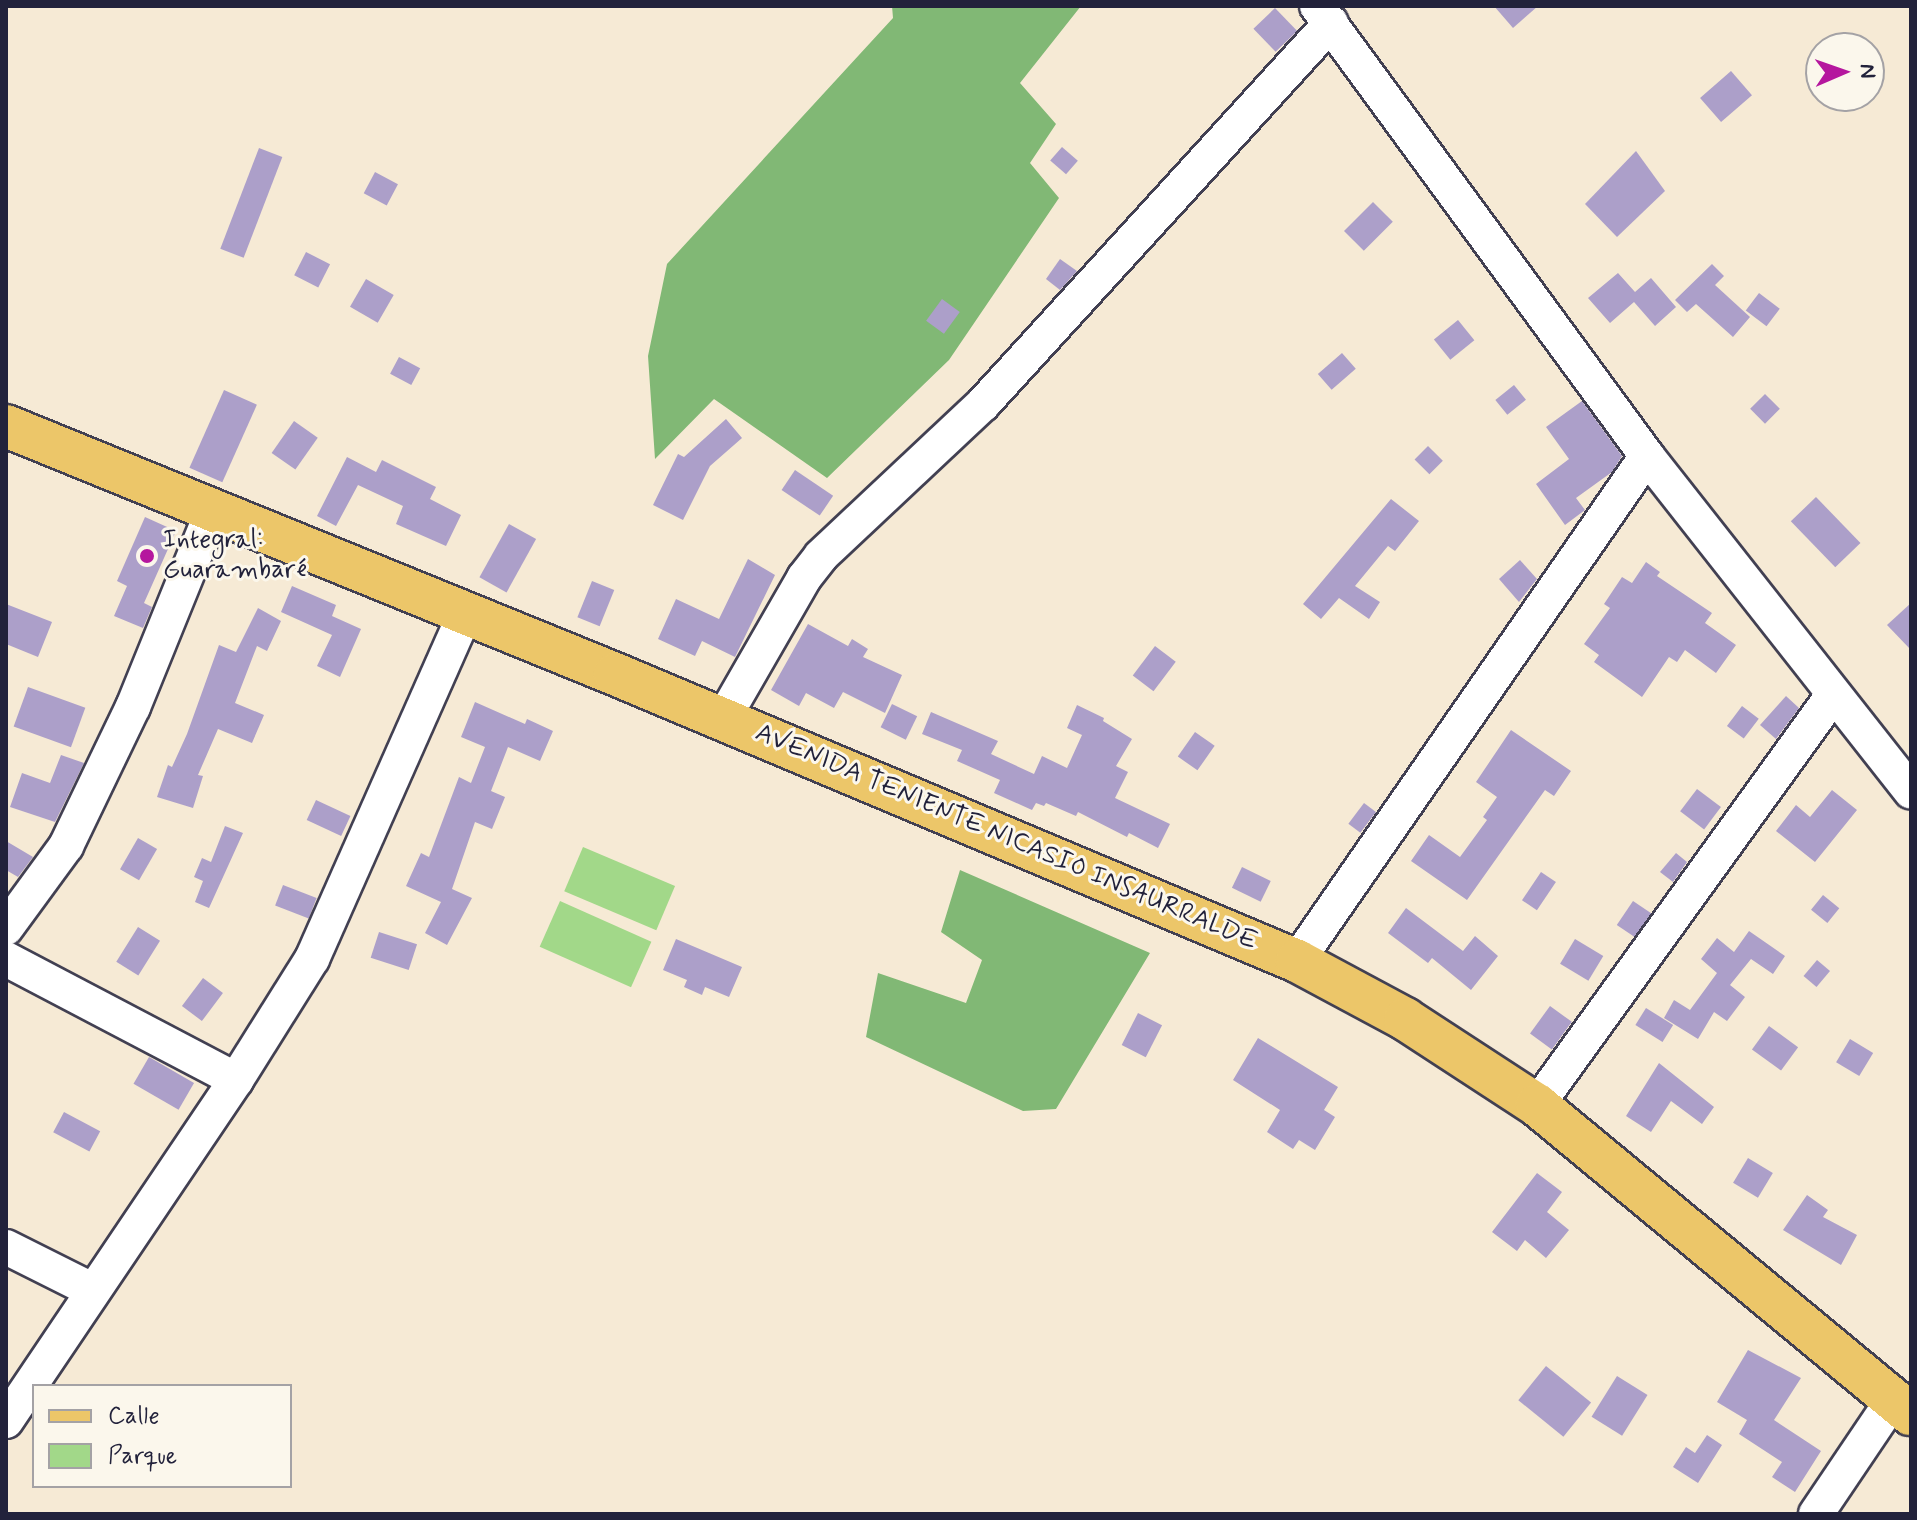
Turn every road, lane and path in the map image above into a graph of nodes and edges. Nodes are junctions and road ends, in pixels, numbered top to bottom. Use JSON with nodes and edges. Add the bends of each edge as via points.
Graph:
{"nodes":[{"id":1,"x":1324,"y":14,"type":"edge"},
{"id":2,"x":7,"y":428,"type":"edge"},
{"id":3,"x":1647,"y":456,"type":"junction"},
{"id":4,"x":212,"y":512,"type":"junction"},
{"id":5,"x":465,"y":614,"type":"junction"},
{"id":6,"x":1833,"y":695,"type":"junction"},
{"id":7,"x":723,"y":719,"type":"junction"},
{"id":8,"x":1911,"y":792,"type":"edge"},
{"id":9,"x":6,"y":928,"type":"edge"},
{"id":10,"x":6,"y":959,"type":"edge"},
{"id":11,"x":1297,"y":961,"type":"junction"},
{"id":12,"x":236,"y":1080,"type":"junction"},
{"id":13,"x":1537,"y":1105,"type":"junction"},
{"id":14,"x":6,"y":1247,"type":"edge"},
{"id":15,"x":92,"y":1290,"type":"junction"},
{"id":16,"x":1902,"y":1407,"type":"edge"},
{"id":17,"x":6,"y":1421,"type":"edge"},
{"id":18,"x":1816,"y":1514,"type":"edge"}],
"edges":[{"from":1,"to":3,"type":"street"},
{"from":1,"to":7,"type":"street","via":[[983,404],[821,556]]},
{"from":2,"to":4,"type":"main road","name":"AVENIDA TENIENTE NICASIO INSAURRALDE"},
{"from":3,"to":6,"type":"street"},
{"from":3,"to":11,"type":"street"},
{"from":4,"to":5,"type":"main road","name":"AVENIDA TENIENTE NICASIO INSAURRALDE"},
{"from":4,"to":9,"type":"street","via":[[133,707],[66,846]]},
{"from":5,"to":7,"type":"main road","name":"AVENIDA TENIENTE NICASIO INSAURRALDE"},
{"from":5,"to":12,"type":"street","via":[[312,959]]},
{"from":6,"to":8,"type":"street"},
{"from":6,"to":13,"type":"street"},
{"from":7,"to":11,"type":"main road","name":"AVENIDA TENIENTE NICASIO INSAURRALDE"},
{"from":10,"to":12,"type":"street"},
{"from":11,"to":13,"type":"main road","name":"AVENIDA TENIENTE NICASIO INSAURRALDE","via":[[1405,1019]]},
{"from":12,"to":15,"type":"street"},
{"from":13,"to":16,"type":"main road","name":"AVENIDA TENIENTE NICASIO INSAURRALDE"},
{"from":14,"to":15,"type":"street"},
{"from":15,"to":17,"type":"street"},
{"from":16,"to":18,"type":"street"}]}
